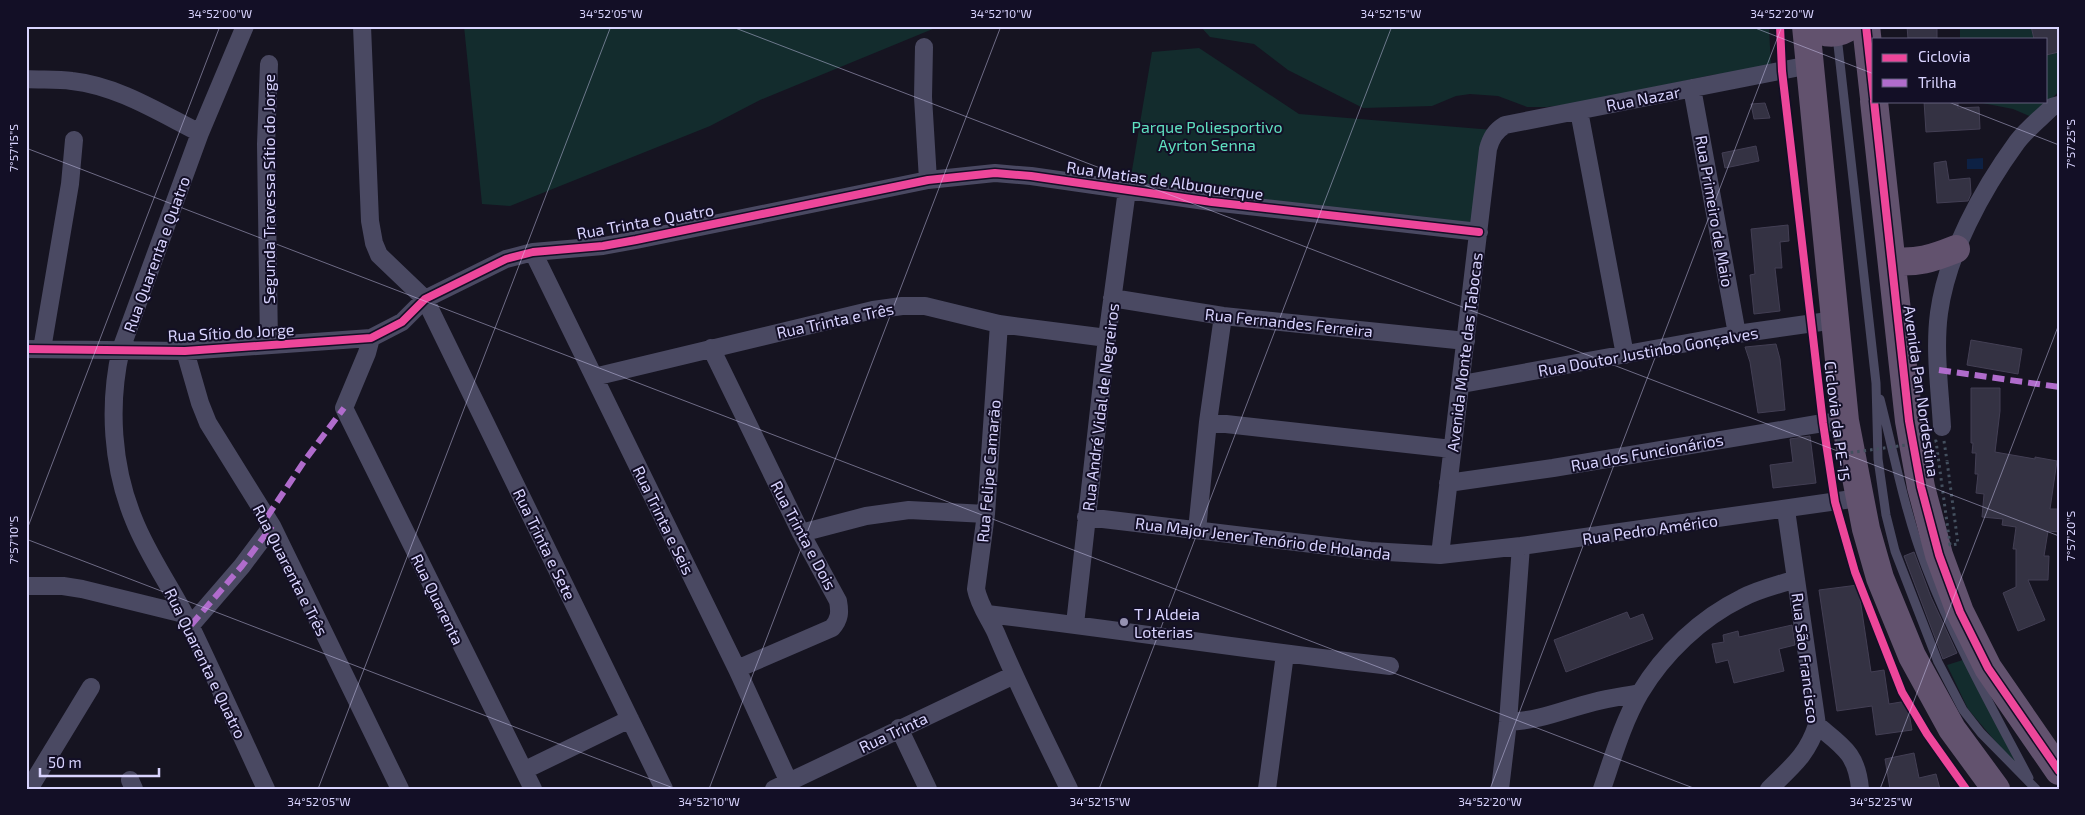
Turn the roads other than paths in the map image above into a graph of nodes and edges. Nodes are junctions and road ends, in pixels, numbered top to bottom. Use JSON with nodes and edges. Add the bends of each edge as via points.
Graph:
{"nodes":[{"id":1,"x":362,"y":26,"type":"edge"},
{"id":2,"x":1806,"y":26,"type":"edge"},
{"id":3,"x":1866,"y":26,"type":"edge"},
{"id":4,"x":241,"y":28,"type":"edge"},
{"id":5,"x":1834,"y":28,"type":"edge"},
{"id":6,"x":924,"y":47,"type":"dead end"},
{"id":7,"x":269,"y":64,"type":"dead end"},
{"id":8,"x":1810,"y":65,"type":"junction"},
{"id":9,"x":26,"y":79,"type":"edge"},
{"id":10,"x":1872,"y":82,"type":"edge"},
{"id":11,"x":1692,"y":88,"type":"junction"},
{"id":12,"x":1874,"y":102,"type":"edge"},
{"id":13,"x":2059,"y":104,"type":"edge"},
{"id":14,"x":1579,"y":111,"type":"junction"},
{"id":15,"x":200,"y":133,"type":"junction"},
{"id":16,"x":74,"y":140,"type":"dead end"},
{"id":17,"x":1488,"y":149,"type":"joint"},
{"id":18,"x":928,"y":180,"type":"junction"},
{"id":19,"x":1127,"y":190,"type":"junction"},
{"id":20,"x":848,"y":195,"type":"joint"},
{"id":21,"x":1479,"y":232,"type":"junction"},
{"id":22,"x":1956,"y":249,"type":"junction"},
{"id":23,"x":533,"y":252,"type":"junction"},
{"id":24,"x":1892,"y":261,"type":"junction"},
{"id":25,"x":1112,"y":298,"type":"junction"},
{"id":26,"x":425,"y":300,"type":"junction"},
{"id":27,"x":1222,"y":316,"type":"junction"},
{"id":28,"x":1835,"y":320,"type":"junction"},
{"id":29,"x":1000,"y":324,"type":"junction"},
{"id":30,"x":1737,"y":334,"type":"junction"},
{"id":31,"x":371,"y":338,"type":"junction"},
{"id":32,"x":1107,"y":338,"type":"junction"},
{"id":33,"x":1466,"y":341,"type":"junction"},
{"id":34,"x":268,"y":344,"type":"junction"},
{"id":35,"x":711,"y":348,"type":"junction"},
{"id":36,"x":34,"y":349,"type":"edge"},
{"id":37,"x":121,"y":349,"type":"junction"},
{"id":38,"x":185,"y":351,"type":"junction"},
{"id":39,"x":1625,"y":355,"type":"junction"},
{"id":40,"x":594,"y":377,"type":"junction"},
{"id":41,"x":1876,"y":383,"type":"junction"},
{"id":42,"x":1462,"y":384,"type":"junction"},
{"id":43,"x":1208,"y":422,"type":"junction"},
{"id":44,"x":1841,"y":424,"type":"junction"},
{"id":45,"x":1942,"y":427,"type":"dead end"},
{"id":46,"x":1452,"y":449,"type":"junction"},
{"id":47,"x":1448,"y":483,"type":"junction"},
{"id":48,"x":1859,"y":498,"type":"junction"},
{"id":49,"x":1786,"y":510,"type":"junction"},
{"id":50,"x":986,"y":514,"type":"junction"},
{"id":51,"x":1086,"y":517,"type":"junction"},
{"id":52,"x":272,"y":526,"type":"junction"},
{"id":53,"x":1196,"y":530,"type":"junction"},
{"id":54,"x":801,"y":533,"type":"junction"},
{"id":55,"x":1521,"y":546,"type":"junction"},
{"id":56,"x":1440,"y":555,"type":"junction"},
{"id":57,"x":1796,"y":579,"type":"junction"},
{"id":58,"x":26,"y":586,"type":"edge"},
{"id":59,"x":987,"y":614,"type":"junction"},
{"id":60,"x":187,"y":620,"type":"junction"},
{"id":61,"x":1075,"y":624,"type":"junction"},
{"id":62,"x":1285,"y":654,"type":"junction"},
{"id":63,"x":1390,"y":666,"type":"dead end"},
{"id":64,"x":737,"y":669,"type":"junction"},
{"id":65,"x":1014,"y":676,"type":"junction"},
{"id":66,"x":91,"y":687,"type":"dead end"},
{"id":67,"x":1640,"y":693,"type":"junction"},
{"id":68,"x":630,"y":719,"type":"junction"},
{"id":69,"x":1508,"y":722,"type":"junction"},
{"id":70,"x":1817,"y":725,"type":"junction"},
{"id":71,"x":899,"y":728,"type":"junction"},
{"id":72,"x":525,"y":770,"type":"junction"},
{"id":73,"x":2059,"y":771,"type":"edge"},
{"id":74,"x":785,"y":786,"type":"edge"},
{"id":75,"x":2035,"y":788,"type":"edge"},
{"id":76,"x":29,"y":789,"type":"edge"},
{"id":77,"x":266,"y":789,"type":"edge"},
{"id":78,"x":400,"y":789,"type":"edge"},
{"id":79,"x":534,"y":789,"type":"edge"},
{"id":80,"x":664,"y":789,"type":"edge"},
{"id":81,"x":928,"y":789,"type":"edge"},
{"id":82,"x":1069,"y":789,"type":"edge"},
{"id":83,"x":1267,"y":789,"type":"edge"},
{"id":84,"x":1500,"y":789,"type":"edge"},
{"id":85,"x":1602,"y":789,"type":"edge"},
{"id":86,"x":1769,"y":789,"type":"edge"},
{"id":87,"x":1860,"y":789,"type":"edge"},
{"id":88,"x":1996,"y":789,"type":"edge"}],
"edges":[{"from":1,"to":26,"type":"street","name":"Rua Trinta e Sete","via":[[370,221],[374,243],[379,255]]},
{"from":2,"to":8,"type":"highway"},
{"from":3,"to":10,"type":"highway","name":"Avenida Pan Nordestina"},
{"from":4,"to":15,"type":"street","name":"Rua Quarenta e Quatro"},
{"from":5,"to":41,"type":"lane"},
{"from":6,"to":18,"type":"street","via":[[923,97]]},
{"from":7,"to":34,"type":"street","name":"Segunda Travessa Sítio do Jorge","via":[[266,144]]},
{"from":8,"to":11,"type":"street","name":"Rua Nazar"},
{"from":8,"to":28,"type":"highway"},
{"from":9,"to":15,"type":"street","via":[[72,81],[99,87],[127,97]]},
{"from":11,"to":14,"type":"street","name":"Rua Nazar"},
{"from":11,"to":30,"type":"street","name":"Rua Primeiro de Maio"},
{"from":12,"to":24,"type":"highway","name":"Avenida Pan Nordestina"},
{"from":13,"to":22,"type":"street","via":[[2018,140]]},
{"from":14,"to":17,"type":"street","name":"Rua Nazar","via":[[1505,125],[1491,138]]},
{"from":14,"to":39,"type":"street"},
{"from":15,"to":37,"type":"street","name":"Rua Quarenta e Quatro"},
{"from":16,"to":36,"type":"street","via":[[70,184]]},
{"from":17,"to":21,"type":"street","name":"Avenida Monte das Tabocas"},
{"from":18,"to":19,"type":"street","name":"Rua Matias de Albuquerque","via":[[995,173]]},
{"from":18,"to":20,"type":"street","name":"Rua Matias de Albuquerque"},
{"from":19,"to":21,"type":"street","name":"Rua Matias de Albuquerque"},
{"from":19,"to":25,"type":"street","name":"Rua André Vidal de Negreiros"},
{"from":20,"to":23,"type":"street","name":"Rua Trinta e Quatro","via":[[603,246]]},
{"from":21,"to":33,"type":"street","name":"Avenida Monte das Tabocas"},
{"from":22,"to":24,"type":"highway","via":[[1932,259]]},
{"from":22,"to":45,"type":"street","via":[[1945,285],[1937,335]]},
{"from":23,"to":26,"type":"street","name":"Rua Trinta e Quatro","via":[[499,262]]},
{"from":23,"to":40,"type":"street","name":"Rua Trinta e Seis"},
{"from":24,"to":73,"type":"highway","name":"Avenida Pan Nordestina","via":[[1909,420],[1921,487],[1939,555],[1960,612],[1988,668]]},
{"from":25,"to":27,"type":"street","name":"Rua Fernandes Ferreira"},
{"from":25,"to":32,"type":"street","name":"Rua André Vidal de Negreiros"},
{"from":26,"to":31,"type":"street","name":"Rua Sítio do Jorge","via":[[402,322]]},
{"from":26,"to":68,"type":"street","name":"Rua Trinta e Sete"},
{"from":27,"to":33,"type":"street","name":"Rua Fernandes Ferreira"},
{"from":27,"to":43,"type":"street"},
{"from":28,"to":30,"type":"street","name":"Rua Doutor Justinbo Gonçalves"},
{"from":28,"to":44,"type":"highway"},
{"from":29,"to":32,"type":"street","name":"Rua Trinta e Três"},
{"from":29,"to":35,"type":"street","name":"Rua Trinta e Três","via":[[925,306],[902,306],[872,310]]},
{"from":29,"to":50,"type":"street","name":"Rua Felipe Camarão"},
{"from":30,"to":39,"type":"street","name":"Rua Doutor Justinbo Gonçalves"},
{"from":31,"to":34,"type":"street","name":"Rua Sítio do Jorge"},
{"from":31,"to":72,"type":"street","name":"Rua Quarenta","via":[[344,408]]},
{"from":32,"to":51,"type":"street","name":"Rua André Vidal de Negreiros"},
{"from":33,"to":42,"type":"street","name":"Avenida Monte das Tabocas"},
{"from":34,"to":38,"type":"street","name":"Rua Sítio do Jorge"},
{"from":35,"to":40,"type":"street","name":"Rua Trinta e Três"},
{"from":35,"to":54,"type":"street","name":"Rua Trinta e Dois"},
{"from":36,"to":37,"type":"street","name":"Rua Sítio do Jorge"},
{"from":37,"to":38,"type":"street","name":"Rua Sítio do Jorge"},
{"from":37,"to":60,"type":"street","name":"Rua Quarenta e Quatro","via":[[114,392],[119,470],[134,520]]},
{"from":38,"to":52,"type":"street","name":"Rua Quarenta e Três","via":[[208,423]]},
{"from":39,"to":42,"type":"street","name":"Rua Doutor Justinbo Gonçalves"},
{"from":40,"to":64,"type":"street","name":"Rua Trinta e Seis"},
{"from":41,"to":75,"type":"lane","via":[[1910,521],[1926,566],[1966,660]]},
{"from":41,"to":75,"type":"lane","via":[[1878,459],[1886,516],[1895,551],[1934,653],[1963,710]]},
{"from":42,"to":46,"type":"street","name":"Avenida Monte das Tabocas"},
{"from":43,"to":46,"type":"street"},
{"from":43,"to":53,"type":"street"},
{"from":44,"to":47,"type":"street","name":"Rua dos Funcionários","via":[[1813,424]]},
{"from":44,"to":48,"type":"highway"},
{"from":46,"to":47,"type":"street","name":"Avenida Monte das Tabocas"},
{"from":47,"to":56,"type":"street","name":"Avenida Monte das Tabocas"},
{"from":48,"to":49,"type":"street","name":"Rua Pedro Américo"},
{"from":48,"to":88,"type":"highway","via":[[1880,578],[1912,656],[1952,729]]},
{"from":49,"to":55,"type":"street","name":"Rua Pedro Américo"},
{"from":49,"to":57,"type":"street","name":"Rua São Francisco"},
{"from":50,"to":54,"type":"street","via":[[909,510],[866,516]]},
{"from":50,"to":59,"type":"street","name":"Rua Felipe Camarão","via":[[976,588],[978,600]]},
{"from":51,"to":53,"type":"street","name":"Rua Major Jener Tenório de Holanda"},
{"from":51,"to":61,"type":"street","name":"Rua André Vidal de Negreiros"},
{"from":52,"to":60,"type":"street","via":[[242,566]]},
{"from":52,"to":78,"type":"street","name":"Rua Quarenta e Três"},
{"from":53,"to":56,"type":"street","name":"Rua Major Jener Tenório de Holanda","via":[[1370,551]]},
{"from":54,"to":64,"type":"street","name":"Rua Trinta e Dois","via":[[838,601],[838,621],[832,628]]},
{"from":55,"to":56,"type":"street","name":"Rua Pedro Américo"},
{"from":55,"to":69,"type":"street"},
{"from":57,"to":67,"type":"street","via":[[1744,597],[1713,614],[1688,634]]},
{"from":57,"to":70,"type":"street","name":"Rua São Francisco"},
{"from":58,"to":60,"type":"street","via":[[63,586],[82,590]]},
{"from":59,"to":61,"type":"street"},
{"from":59,"to":65,"type":"street","name":"Rua Felipe Camarão"},
{"from":60,"to":77,"type":"street","name":"Rua Quarenta e Quatro"},
{"from":61,"to":62,"type":"street"},
{"from":62,"to":63,"type":"street"},
{"from":62,"to":83,"type":"street"},
{"from":64,"to":74,"type":"street","name":"Rua Trinta e Seis"},
{"from":65,"to":71,"type":"street","name":"Rua Trinta"},
{"from":65,"to":82,"type":"street","name":"Rua Felipe Camarão"},
{"from":66,"to":76,"type":"street"},
{"from":67,"to":69,"type":"street","via":[[1593,702],[1531,720]]},
{"from":67,"to":85,"type":"street"},
{"from":68,"to":72,"type":"street"},
{"from":68,"to":80,"type":"street","name":"Rua Trinta e Sete"},
{"from":69,"to":84,"type":"street"},
{"from":70,"to":86,"type":"street","name":"Rua São Francisco","via":[[1812,743],[1804,754]]},
{"from":70,"to":87,"type":"street","via":[[1848,751],[1859,774]]},
{"from":71,"to":74,"type":"street","name":"Rua Trinta"},
{"from":71,"to":81,"type":"street"},
{"from":72,"to":79,"type":"street","name":"Rua Quarenta"}]}
